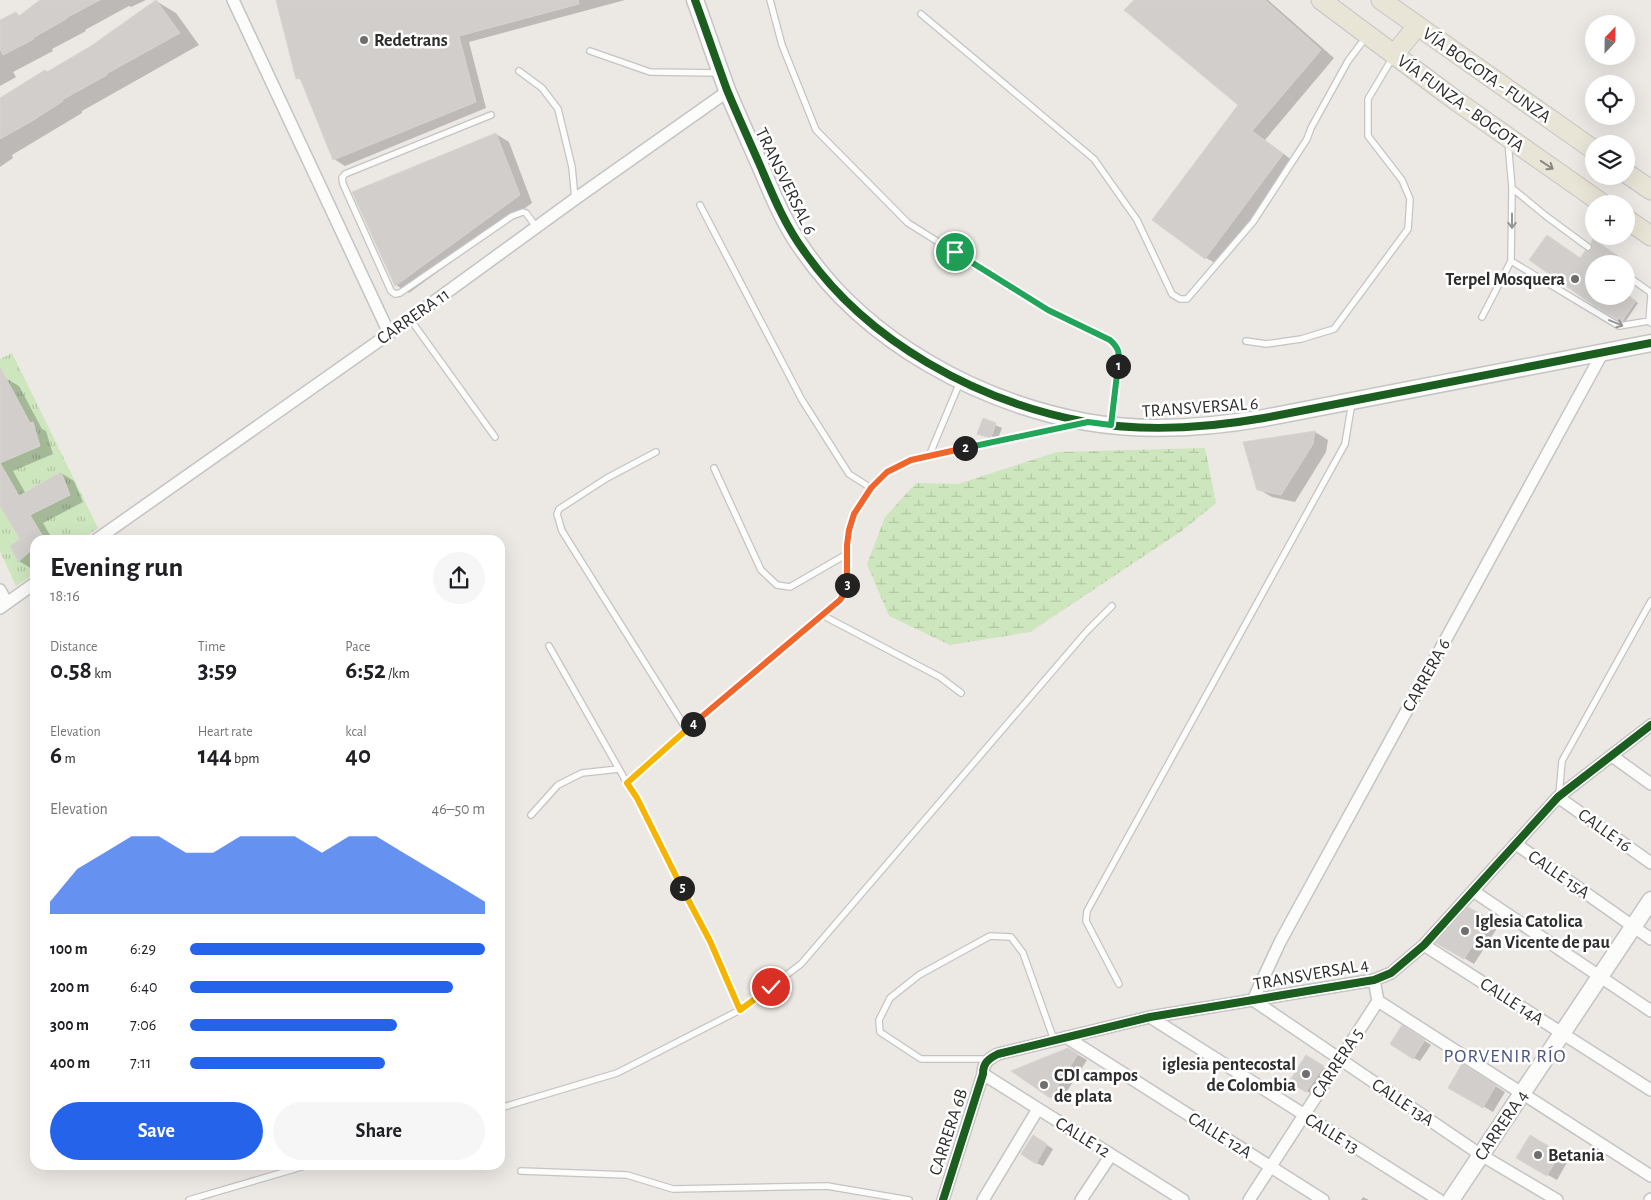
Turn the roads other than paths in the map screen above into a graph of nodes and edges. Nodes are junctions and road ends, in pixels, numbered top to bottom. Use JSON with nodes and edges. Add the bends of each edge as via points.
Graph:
{"nodes":[{"id":1,"x":233,"y":0,"type":"edge"},
{"id":2,"x":695,"y":0,"type":"edge"},
{"id":3,"x":770,"y":0,"type":"edge"},
{"id":4,"x":1321,"y":0,"type":"edge"},
{"id":5,"x":1381,"y":0,"type":"edge"},
{"id":6,"x":1403,"y":7,"type":"dead end"},
{"id":7,"x":921,"y":14,"type":"dead end"},
{"id":8,"x":1417,"y":26,"type":"junction"},
{"id":9,"x":1368,"y":35,"type":"junction"},
{"id":10,"x":590,"y":51,"type":"dead end"},
{"id":11,"x":1394,"y":55,"type":"junction"},
{"id":12,"x":519,"y":71,"type":"dead end"},
{"id":13,"x":721,"y":73,"type":"junction"},
{"id":14,"x":728,"y":91,"type":"junction"},
{"id":15,"x":491,"y":115,"type":"dead end"},
{"id":16,"x":1507,"y":138,"type":"junction"},
{"id":17,"x":1585,"y":144,"type":"edge"},
{"id":18,"x":1635,"y":179,"type":"edge"},
{"id":19,"x":1512,"y":188,"type":"junction"},
{"id":20,"x":1651,"y":190,"type":"edge"},
{"id":21,"x":1590,"y":195,"type":"edge"},
{"id":22,"x":575,"y":199,"type":"junction"},
{"id":23,"x":700,"y":206,"type":"dead end"},
{"id":24,"x":1635,"y":226,"type":"edge"},
{"id":25,"x":537,"y":228,"type":"junction"},
{"id":26,"x":1651,"y":236,"type":"edge"},
{"id":27,"x":1588,"y":247,"type":"dead end"},
{"id":28,"x":1510,"y":261,"type":"junction"},
{"id":29,"x":1635,"y":281,"type":"edge"},
{"id":30,"x":1651,"y":296,"type":"edge"},
{"id":31,"x":1482,"y":317,"type":"dead end"},
{"id":32,"x":410,"y":319,"type":"junction"},
{"id":33,"x":1650,"y":322,"type":"edge"},
{"id":34,"x":389,"y":333,"type":"junction"},
{"id":35,"x":1246,"y":341,"type":"dead end"},
{"id":36,"x":1651,"y":343,"type":"edge"},
{"id":37,"x":1603,"y":352,"type":"junction"},
{"id":38,"x":961,"y":380,"type":"junction"},
{"id":39,"x":1352,"y":400,"type":"junction"},
{"id":40,"x":1088,"y":422,"type":"junction"},
{"id":41,"x":1111,"y":425,"type":"junction"},
{"id":42,"x":495,"y":437,"type":"dead end"},
{"id":43,"x":656,"y":452,"type":"dead end"},
{"id":44,"x":929,"y":456,"type":"junction"},
{"id":45,"x":714,"y":468,"type":"dead end"},
{"id":46,"x":871,"y":488,"type":"junction"},
{"id":47,"x":103,"y":535,"type":"edge"},
{"id":48,"x":847,"y":554,"type":"junction"},
{"id":49,"x":30,"y":586,"type":"edge"},
{"id":50,"x":0,"y":590,"type":"edge"},
{"id":51,"x":1651,"y":601,"type":"edge"},
{"id":52,"x":3,"y":605,"type":"edge"},
{"id":53,"x":1112,"y":606,"type":"dead end"},
{"id":54,"x":822,"y":615,"type":"junction"},
{"id":55,"x":549,"y":646,"type":"dead end"},
{"id":56,"x":961,"y":693,"type":"dead end"},
{"id":57,"x":1651,"y":725,"type":"edge"},
{"id":58,"x":687,"y":730,"type":"junction"},
{"id":59,"x":1612,"y":756,"type":"junction"},
{"id":60,"x":619,"y":769,"type":"junction"},
{"id":61,"x":627,"y":783,"type":"junction"},
{"id":62,"x":1651,"y":784,"type":"edge"},
{"id":63,"x":1558,"y":797,"type":"junction"},
{"id":64,"x":531,"y":815,"type":"dead end"},
{"id":65,"x":1516,"y":844,"type":"junction"},
{"id":66,"x":1651,"y":863,"type":"edge"},
{"id":67,"x":1473,"y":890,"type":"junction"},
{"id":68,"x":1651,"y":900,"type":"edge"},
{"id":69,"x":1634,"y":926,"type":"junction"},
{"id":70,"x":1651,"y":939,"type":"edge"},
{"id":71,"x":1424,"y":945,"type":"junction"},
{"id":72,"x":1600,"y":976,"type":"junction"},
{"id":73,"x":1374,"y":980,"type":"junction"},
{"id":74,"x":1119,"y":984,"type":"dead end"},
{"id":75,"x":1253,"y":1000,"type":"junction"},
{"id":76,"x":1378,"y":1001,"type":"junction"},
{"id":77,"x":740,"y":1010,"type":"junction"},
{"id":78,"x":1651,"y":1011,"type":"edge"},
{"id":79,"x":1150,"y":1017,"type":"junction"},
{"id":80,"x":1562,"y":1033,"type":"junction"},
{"id":81,"x":1066,"y":1038,"type":"junction"},
{"id":82,"x":1054,"y":1040,"type":"junction"},
{"id":83,"x":988,"y":1059,"type":"junction"},
{"id":84,"x":1340,"y":1059,"type":"junction"},
{"id":85,"x":982,"y":1074,"type":"junction"},
{"id":86,"x":1651,"y":1090,"type":"edge"},
{"id":87,"x":1522,"y":1094,"type":"junction"},
{"id":88,"x":505,"y":1107,"type":"edge"},
{"id":89,"x":1038,"y":1109,"type":"junction"},
{"id":90,"x":1303,"y":1115,"type":"junction"},
{"id":91,"x":1111,"y":1155,"type":"junction"},
{"id":92,"x":1481,"y":1155,"type":"junction"},
{"id":93,"x":1270,"y":1166,"type":"junction"},
{"id":94,"x":291,"y":1170,"type":"edge"},
{"id":95,"x":521,"y":1171,"type":"dead end"},
{"id":96,"x":1651,"y":1176,"type":"edge"},
{"id":97,"x":1168,"y":1196,"type":"edge"},
{"id":98,"x":947,"y":1198,"type":"edge"},
{"id":99,"x":190,"y":1200,"type":"edge"},
{"id":100,"x":909,"y":1200,"type":"edge"},
{"id":101,"x":983,"y":1200,"type":"edge"},
{"id":102,"x":1081,"y":1200,"type":"edge"},
{"id":103,"x":1183,"y":1200,"type":"edge"},
{"id":104,"x":1249,"y":1200,"type":"edge"},
{"id":105,"x":1323,"y":1200,"type":"edge"},
{"id":106,"x":1439,"y":1200,"type":"edge"},
{"id":107,"x":1451,"y":1200,"type":"edge"},
{"id":108,"x":1557,"y":1200,"type":"edge"}],
"edges":[{"from":1,"to":34,"type":"street"},
{"from":2,"to":13,"type":"street","name":"TRANSVERSAL 6"},
{"from":3,"to":41,"type":"lane","via":[[782,45],[816,130],[908,223],[1048,310],[1117,346],[1120,354]]},
{"from":4,"to":9,"type":"main road","name":"VÍA FUNZA - BOGOTA"},
{"from":5,"to":8,"type":"main road","name":"VÍA BOGOTA - FUNZA"},
{"from":6,"to":8,"type":"lane"},
{"from":7,"to":9,"type":"lane","via":[[1094,159],[1137,220],[1172,294],[1180,299],[1187,299],[1253,222],[1307,139],[1348,61]]},
{"from":8,"to":11,"type":"main road"},
{"from":8,"to":17,"type":"main road","name":"VÍA BOGOTA - FUNZA"},
{"from":9,"to":11,"type":"main road","name":"VÍA FUNZA - BOGOTA"},
{"from":10,"to":13,"type":"lane","via":[[650,72]]},
{"from":11,"to":16,"type":"main road","name":"VÍA FUNZA - BOGOTA"},
{"from":11,"to":35,"type":"lane","via":[[1368,99],[1368,136],[1402,180],[1410,199],[1408,229],[1334,328],[1301,339],[1266,344]]},
{"from":12,"to":22,"type":"lane","via":[[542,88],[558,109],[572,167]]},
{"from":13,"to":14,"type":"street","name":"TRANSVERSAL 6"},
{"from":14,"to":22,"type":"street","name":"CARRERA 11"},
{"from":14,"to":38,"type":"street","name":"TRANSVERSAL 6","via":[[781,214],[816,269],[887,336]]},
{"from":15,"to":25,"type":"lane","via":[[344,174],[343,184],[395,294],[512,216],[526,212]]},
{"from":16,"to":19,"type":"lane"},
{"from":16,"to":21,"type":"main road","name":"VÍA FUNZA - BOGOTA","one_way":true},
{"from":18,"to":20,"type":"main road"},
{"from":19,"to":27,"type":"lane"},
{"from":19,"to":28,"type":"lane","one_way":true},
{"from":22,"to":25,"type":"street","name":"CARRERA 11"},
{"from":23,"to":46,"type":"lane","via":[[802,400],[849,474]]},
{"from":24,"to":26,"type":"main road"},
{"from":25,"to":32,"type":"street","name":"CARRERA 11"},
{"from":28,"to":31,"type":"lane"},
{"from":28,"to":33,"type":"lane","one_way":true,"via":[[1619,326]]},
{"from":29,"to":30,"type":"lane"},
{"from":30,"to":33,"type":"lane"},
{"from":32,"to":34,"type":"street","name":"CARRERA 11"},
{"from":32,"to":42,"type":"lane"},
{"from":34,"to":47,"type":"street","name":"CARRERA 11"},
{"from":36,"to":37,"type":"street","name":"TRANSVERSAL 6"},
{"from":37,"to":39,"type":"street","name":"TRANSVERSAL 6"},
{"from":37,"to":75,"type":"street","name":"CARRERA 6","via":[[1280,942]]},
{"from":38,"to":40,"type":"street","name":"TRANSVERSAL 6","via":[[1038,411]]},
{"from":38,"to":44,"type":"lane"},
{"from":39,"to":41,"type":"street","name":"TRANSVERSAL 6","via":[[1228,424],[1176,427]]},
{"from":39,"to":74,"type":"lane","via":[[1345,444],[1087,911],[1086,921]]},
{"from":40,"to":41,"type":"street","name":"TRANSVERSAL 6"},
{"from":40,"to":44,"type":"lane"},
{"from":43,"to":58,"type":"lane","via":[[607,478],[559,509],[557,514],[567,538]]},
{"from":44,"to":46,"type":"lane","via":[[911,460],[887,472]]},
{"from":45,"to":48,"type":"lane","via":[[761,570],[777,585],[790,587]]},
{"from":46,"to":48,"type":"lane","via":[[854,514]]},
{"from":48,"to":54,"type":"lane","via":[[846,591]]},
{"from":49,"to":52,"type":"street"},
{"from":50,"to":52,"type":"street"},
{"from":51,"to":63,"type":"lane","via":[[1562,761]]},
{"from":53,"to":77,"type":"lane","via":[[801,964]]},
{"from":54,"to":56,"type":"lane","via":[[940,678]]},
{"from":54,"to":58,"type":"lane"},
{"from":55,"to":60,"type":"lane"},
{"from":57,"to":59,"type":"street","name":"TRANSVERSAL 4"},
{"from":58,"to":61,"type":"lane"},
{"from":59,"to":62,"type":"street"},
{"from":59,"to":63,"type":"street","name":"TRANSVERSAL 4"},
{"from":60,"to":61,"type":"lane"},
{"from":60,"to":64,"type":"lane","via":[[582,773],[558,785]]},
{"from":61,"to":77,"type":"lane","via":[[710,941]]},
{"from":63,"to":65,"type":"street","name":"TRANSVERSAL 4"},
{"from":63,"to":66,"type":"street","name":"CALLE 16"},
{"from":65,"to":67,"type":"street","name":"TRANSVERSAL 4"},
{"from":65,"to":69,"type":"street","name":"CALLE 15A"},
{"from":67,"to":71,"type":"street","name":"TRANSVERSAL 4"},
{"from":67,"to":72,"type":"street"},
{"from":68,"to":69,"type":"street","name":"CARRERA 4"},
{"from":69,"to":70,"type":"street","name":"CALLE 15A"},
{"from":69,"to":72,"type":"street","name":"CARRERA 4"},
{"from":71,"to":73,"type":"street","name":"TRANSVERSAL 4","via":[[1391,973]]},
{"from":71,"to":80,"type":"street","name":"CALLE 14A"},
{"from":72,"to":78,"type":"street"},
{"from":72,"to":80,"type":"street","name":"CARRERA 4"},
{"from":73,"to":75,"type":"street","name":"TRANSVERSAL 4"},
{"from":73,"to":76,"type":"street"},
{"from":75,"to":79,"type":"street","name":"TRANSVERSAL 4"},
{"from":75,"to":84,"type":"street","name":"CALLE 13A"},
{"from":76,"to":84,"type":"street","name":"CARRERA 5"},
{"from":76,"to":87,"type":"street"},
{"from":77,"to":88,"type":"lane","via":[[617,1074]]},
{"from":79,"to":81,"type":"street","name":"TRANSVERSAL 4"},
{"from":79,"to":90,"type":"street","name":"CALLE 13"},
{"from":80,"to":86,"type":"street","name":"CALLE 14A"},
{"from":80,"to":87,"type":"street","name":"CARRERA 4"},
{"from":81,"to":82,"type":"street","name":"TRANSVERSAL 4"},
{"from":81,"to":93,"type":"street","name":"CALLE 12A"},
{"from":82,"to":83,"type":"street","name":"TRANSVERSAL 4"},
{"from":82,"to":83,"type":"lane","via":[[1024,953],[1011,937],[990,936],[919,975],[890,998],[879,1020],[880,1032],[920,1059]]},
{"from":83,"to":85,"type":"street","via":[[982,1067]]},
{"from":84,"to":90,"type":"street","name":"CARRERA 5"},
{"from":84,"to":92,"type":"street","name":"CALLE 13A"},
{"from":85,"to":89,"type":"street","name":"CALLE 12"},
{"from":85,"to":98,"type":"street","name":"CARRERA 6B"},
{"from":87,"to":92,"type":"street","name":"CARRERA 4"},
{"from":87,"to":96,"type":"street"},
{"from":89,"to":91,"type":"street","name":"CALLE 12"},
{"from":89,"to":101,"type":"street"},
{"from":90,"to":93,"type":"street","name":"CARRERA 5"},
{"from":90,"to":106,"type":"street","name":"CALLE 13"},
{"from":91,"to":97,"type":"street","name":"CALLE 12"},
{"from":91,"to":102,"type":"street"},
{"from":92,"to":107,"type":"street","name":"CARRERA 4"},
{"from":92,"to":108,"type":"street","name":"CALLE 13A"},
{"from":93,"to":104,"type":"street","name":"CARRERA 5"},
{"from":93,"to":105,"type":"street","name":"CALLE 12A"},
{"from":94,"to":99,"type":"lane"},
{"from":95,"to":100,"type":"lane","via":[[627,1175],[673,1189],[827,1186]]},
{"from":97,"to":103,"type":"street","name":"CALLE 12"}]}
